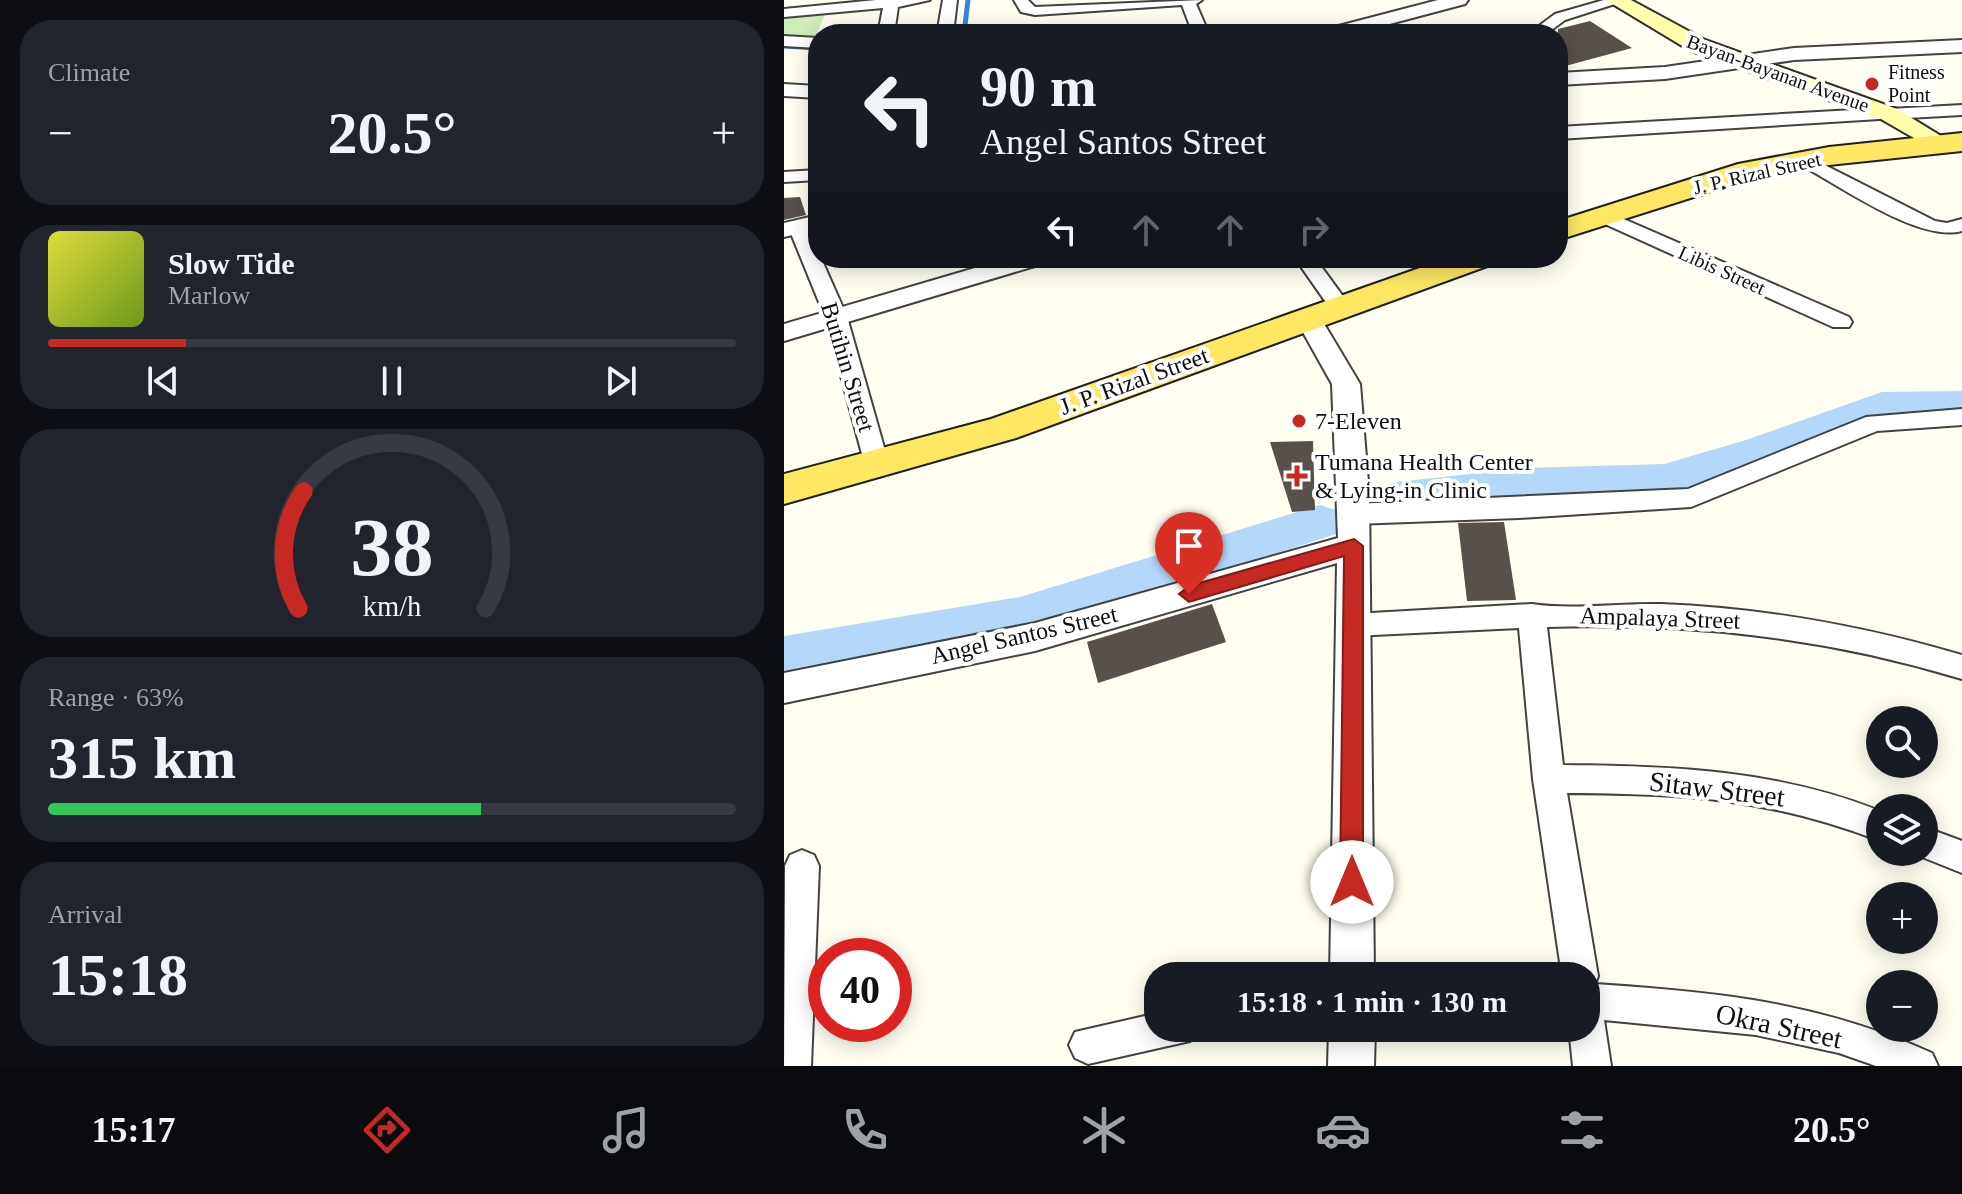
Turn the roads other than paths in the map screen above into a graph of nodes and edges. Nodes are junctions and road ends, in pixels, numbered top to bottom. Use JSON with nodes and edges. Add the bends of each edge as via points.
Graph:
{"nodes":[{"id":1,"x":923,"y":0,"type":"edge"},
{"id":2,"x":950,"y":0,"type":"edge"},
{"id":3,"x":1021,"y":0,"type":"edge"},
{"id":4,"x":1459,"y":0,"type":"edge"},
{"id":5,"x":1191,"y":1,"type":"edge"},
{"id":6,"x":1617,"y":1,"type":"edge"},
{"id":7,"x":1128,"y":2,"type":"edge"},
{"id":8,"x":891,"y":3,"type":"junction"},
{"id":9,"x":831,"y":8,"type":"junction"},
{"id":10,"x":784,"y":13,"type":"edge"},
{"id":11,"x":825,"y":24,"type":"edge"},
{"id":12,"x":888,"y":24,"type":"edge"},
{"id":13,"x":946,"y":24,"type":"edge"},
{"id":14,"x":1198,"y":24,"type":"edge"},
{"id":15,"x":1368,"y":24,"type":"edge"},
{"id":16,"x":1550,"y":24,"type":"edge"},
{"id":17,"x":784,"y":41,"type":"edge"},
{"id":18,"x":808,"y":42,"type":"edge"},
{"id":19,"x":1962,"y":46,"type":"edge"},
{"id":20,"x":1735,"y":61,"type":"junction"},
{"id":21,"x":1568,"y":78,"type":"edge"},
{"id":22,"x":784,"y":90,"type":"edge"},
{"id":23,"x":808,"y":91,"type":"edge"},
{"id":24,"x":1962,"y":110,"type":"edge"},
{"id":25,"x":1889,"y":114,"type":"junction"},
{"id":26,"x":1568,"y":132,"type":"edge"},
{"id":27,"x":1952,"y":143,"type":"edge"},
{"id":28,"x":1805,"y":160,"type":"junction"},
{"id":29,"x":808,"y":176,"type":"edge"},
{"id":30,"x":784,"y":177,"type":"edge"},
{"id":31,"x":1603,"y":216,"type":"junction"},
{"id":32,"x":1962,"y":225,"type":"edge"},
{"id":33,"x":800,"y":226,"type":"edge"},
{"id":34,"x":1568,"y":228,"type":"edge"},
{"id":35,"x":808,"y":246,"type":"edge"},
{"id":36,"x":817,"y":268,"type":"edge"},
{"id":37,"x":1002,"y":268,"type":"edge"},
{"id":38,"x":1309,"y":268,"type":"edge"},
{"id":39,"x":1450,"y":268,"type":"edge"},
{"id":40,"x":1324,"y":312,"type":"junction"},
{"id":41,"x":836,"y":317,"type":"junction"},
{"id":42,"x":1841,"y":322,"type":"dead end"},
{"id":43,"x":784,"y":333,"type":"edge"},
{"id":44,"x":1962,"y":417,"type":"edge"},
{"id":45,"x":877,"y":465,"type":"junction"},
{"id":46,"x":784,"y":489,"type":"edge"},
{"id":47,"x":1354,"y":530,"type":"junction"},
{"id":48,"x":1532,"y":615,"type":"junction"},
{"id":49,"x":1353,"y":625,"type":"junction"},
{"id":50,"x":1962,"y":667,"type":"edge"},
{"id":51,"x":784,"y":688,"type":"edge"},
{"id":52,"x":1549,"y":779,"type":"junction"},
{"id":53,"x":1866,"y":821,"type":"edge"},
{"id":54,"x":1938,"y":848,"type":"edge"},
{"id":55,"x":1962,"y":857,"type":"edge"},
{"id":56,"x":802,"y":866,"type":"dead end"},
{"id":57,"x":1352,"y":962,"type":"edge"},
{"id":58,"x":1578,"y":962,"type":"edge"},
{"id":59,"x":1600,"y":1002,"type":"edge"},
{"id":60,"x":1144,"y":1034,"type":"edge"},
{"id":61,"x":1352,"y":1042,"type":"edge"},
{"id":62,"x":1589,"y":1042,"type":"edge"},
{"id":63,"x":1088,"y":1045,"type":"dead end"},
{"id":64,"x":792,"y":1066,"type":"edge"},
{"id":65,"x":1351,"y":1066,"type":"edge"},
{"id":66,"x":1592,"y":1066,"type":"edge"},
{"id":67,"x":1919,"y":1066,"type":"edge"}],
"edges":[{"from":1,"to":8,"type":"street"},
{"from":2,"to":13,"type":"street"},
{"from":3,"to":7,"type":"street","via":[[1035,11]]},
{"from":4,"to":15,"type":"street"},
{"from":5,"to":7,"type":"street"},
{"from":5,"to":14,"type":"street"},
{"from":6,"to":16,"type":"street"},
{"from":6,"to":20,"type":"main road","name":"Bayan-Bayanan Avenue"},
{"from":8,"to":9,"type":"street"},
{"from":8,"to":12,"type":"street"},
{"from":9,"to":10,"type":"street"},
{"from":9,"to":11,"type":"street"},
{"from":17,"to":18,"type":"street"},
{"from":19,"to":20,"type":"street"},
{"from":20,"to":21,"type":"street","via":[[1665,73]]},
{"from":20,"to":25,"type":"main road","name":"Bayan-Bayanan Avenue"},
{"from":22,"to":23,"type":"street"},
{"from":24,"to":25,"type":"street"},
{"from":25,"to":26,"type":"street"},
{"from":25,"to":27,"type":"main road","name":"Bayan-Bayanan Avenue"},
{"from":27,"to":28,"type":"main road","name":"J. P. Rizal Street"},
{"from":28,"to":31,"type":"main road","name":"J. P. Rizal Street","via":[[1738,173]]},
{"from":28,"to":32,"type":"street","via":[[1930,226]]},
{"from":29,"to":30,"type":"street"},
{"from":31,"to":34,"type":"main road","name":"J. P. Rizal Street"},
{"from":31,"to":42,"type":"street","name":"Libis Street"},
{"from":33,"to":35,"type":"street","name":"Butihin Street"},
{"from":36,"to":41,"type":"street","name":"Butihin Street"},
{"from":37,"to":41,"type":"street"},
{"from":38,"to":40,"type":"street"},
{"from":39,"to":40,"type":"main road","name":"J. P. Rizal Street"},
{"from":40,"to":45,"type":"main road","name":"J. P. Rizal Street","via":[[1002,429]]},
{"from":40,"to":47,"type":"street","via":[[1346,384]]},
{"from":41,"to":43,"type":"street"},
{"from":41,"to":45,"type":"street","name":"Butihin Street"},
{"from":44,"to":47,"type":"street","via":[[1874,423],[1691,498],[1519,509]]},
{"from":45,"to":46,"type":"main road","name":"J. P. Rizal Street"},
{"from":47,"to":49,"type":"street"},
{"from":47,"to":51,"type":"street","name":"Angel Santos Street","via":[[1035,637]]},
{"from":48,"to":49,"type":"street","name":"Ampalaya Street"},
{"from":48,"to":50,"type":"street","name":"Ampalaya Street","via":[[1703,615],[1769,622],[1855,636]]},
{"from":48,"to":52,"type":"street"},
{"from":49,"to":57,"type":"street"},
{"from":52,"to":53,"type":"street","name":"Sitaw Street","via":[[1672,780],[1748,790],[1810,801]]},
{"from":52,"to":58,"type":"street"},
{"from":54,"to":55,"type":"street"},
{"from":56,"to":64,"type":"street"},
{"from":59,"to":67,"type":"street","name":"Okra Street","via":[[1744,1012],[1822,1031]]},
{"from":60,"to":63,"type":"street"},
{"from":61,"to":65,"type":"street"},
{"from":62,"to":66,"type":"street"}]}
